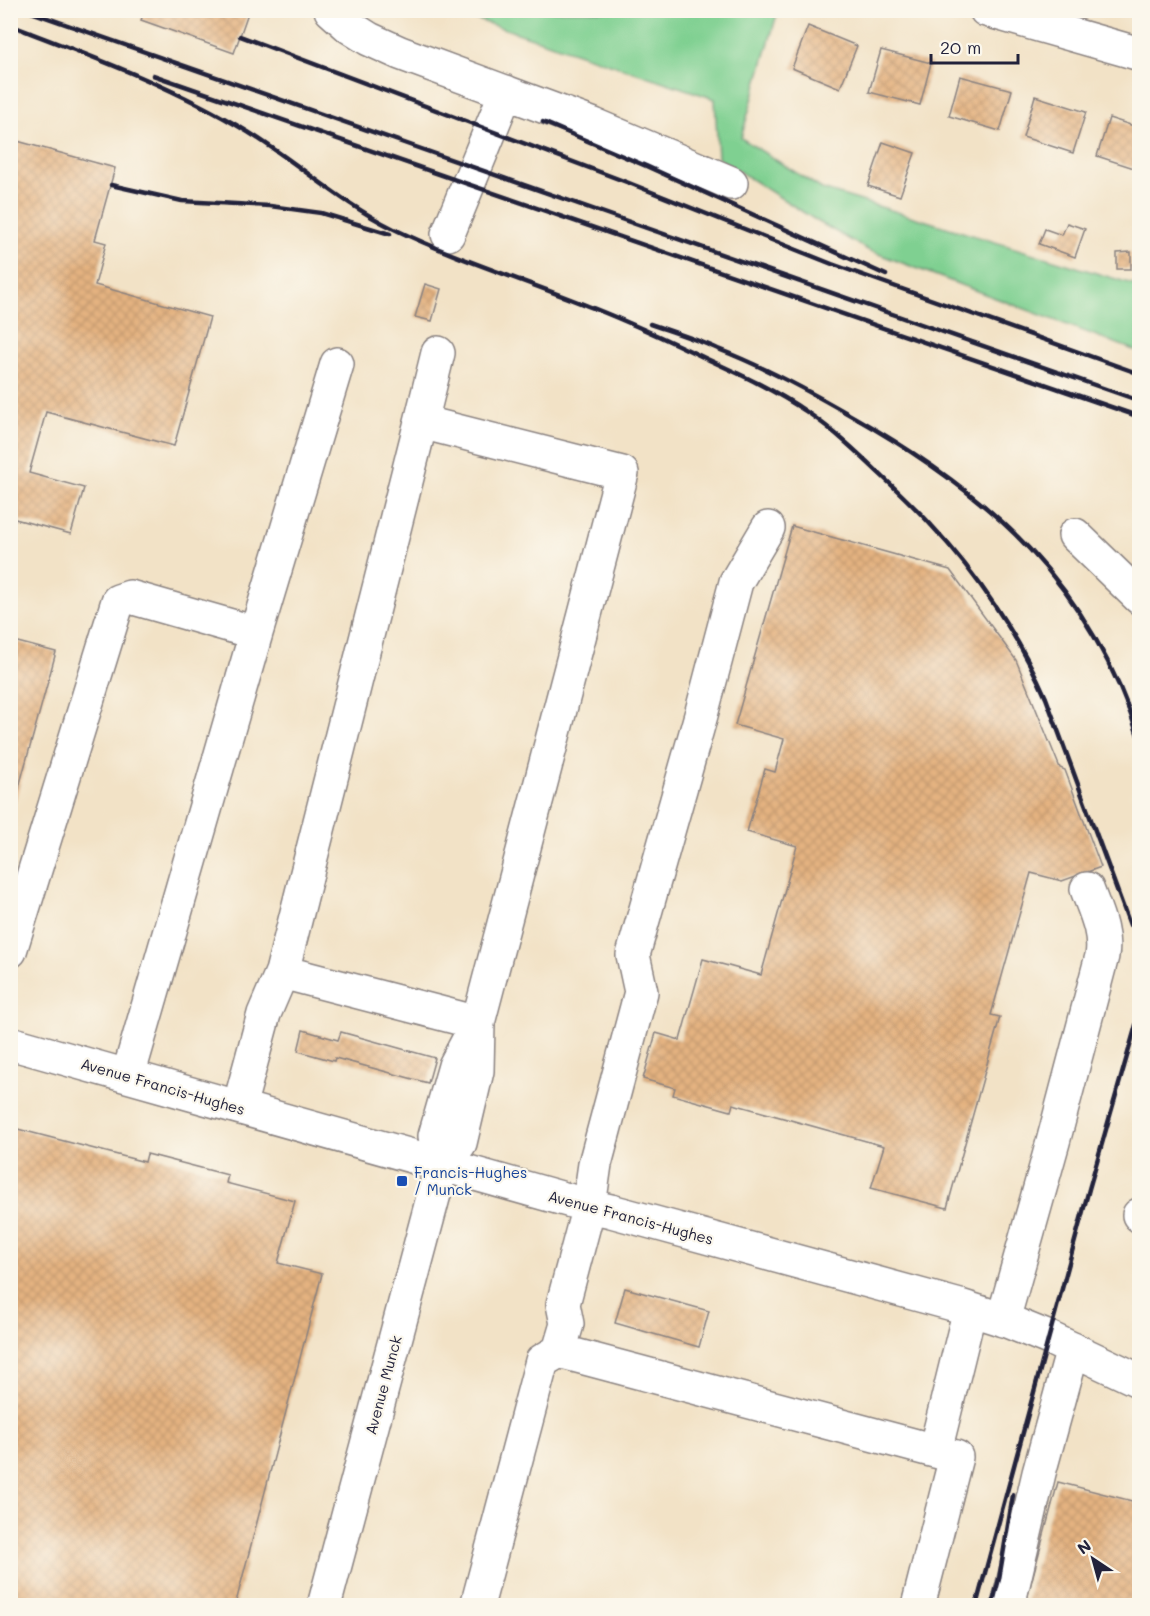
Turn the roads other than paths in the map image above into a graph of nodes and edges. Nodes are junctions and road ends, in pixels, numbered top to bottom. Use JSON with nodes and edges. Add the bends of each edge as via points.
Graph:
{"nodes":[{"id":1,"x":331,"y":10,"type":"edge"},
{"id":2,"x":986,"y":10,"type":"edge"},
{"id":3,"x":1140,"y":54,"type":"edge"},
{"id":4,"x":506,"y":92,"type":"junction"},
{"id":5,"x":731,"y":183,"type":"dead end"},
{"id":6,"x":448,"y":234,"type":"dead end"},
{"id":7,"x":438,"y":353,"type":"dead end"},
{"id":8,"x":337,"y":364,"type":"dead end"},
{"id":9,"x":420,"y":422,"type":"junction"},
{"id":10,"x":768,"y":528,"type":"dead end"},
{"id":11,"x":1075,"y":535,"type":"dead end"},
{"id":12,"x":1140,"y":598,"type":"edge"},
{"id":13,"x":256,"y":633,"type":"junction"},
{"id":14,"x":1087,"y":889,"type":"dead end"},
{"id":15,"x":10,"y":951,"type":"edge"},
{"id":16,"x":282,"y":972,"type":"junction"},
{"id":17,"x":478,"y":1023,"type":"junction"},
{"id":18,"x":10,"y":1043,"type":"edge"},
{"id":19,"x":128,"y":1076,"type":"junction"},
{"id":20,"x":250,"y":1111,"type":"junction"},
{"id":21,"x":442,"y":1164,"type":"junction"},
{"id":22,"x":600,"y":1209,"type":"junction"},
{"id":23,"x":970,"y":1309,"type":"junction"},
{"id":24,"x":1003,"y":1320,"type":"junction"},
{"id":25,"x":563,"y":1337,"type":"junction"},
{"id":26,"x":1073,"y":1349,"type":"junction"},
{"id":27,"x":1140,"y":1381,"type":"edge"},
{"id":28,"x":935,"y":1450,"type":"junction"},
{"id":29,"x":324,"y":1605,"type":"edge"},
{"id":30,"x":477,"y":1605,"type":"edge"},
{"id":31,"x":918,"y":1605,"type":"edge"},
{"id":32,"x":1008,"y":1605,"type":"edge"}],
"edges":[{"from":1,"to":4,"type":"street","via":[[369,39]]},
{"from":2,"to":3,"type":"street"},
{"from":4,"to":5,"type":"street"},
{"from":4,"to":6,"type":"street"},
{"from":7,"to":9,"type":"street"},
{"from":8,"to":13,"type":"street"},
{"from":9,"to":16,"type":"street"},
{"from":9,"to":17,"type":"street","via":[[622,473]]},
{"from":10,"to":22,"type":"street","via":[[736,582],[633,955],[641,992],[595,1164]]},
{"from":11,"to":12,"type":"street"},
{"from":13,"to":15,"type":"street","via":[[130,597],[118,601]]},
{"from":13,"to":19,"type":"street"},
{"from":14,"to":24,"type":"street","via":[[1102,932],[1102,956]]},
{"from":16,"to":17,"type":"street"},
{"from":16,"to":20,"type":"street","via":[[286,1019]]},
{"from":17,"to":21,"type":"street","via":[[477,1071],[460,1143]]},
{"from":18,"to":19,"type":"street","name":"Avenue Francis-Hughes"},
{"from":19,"to":20,"type":"street","name":"Avenue Francis-Hughes"},
{"from":20,"to":21,"type":"street","name":"Avenue Francis-Hughes"},
{"from":21,"to":22,"type":"street","name":"Avenue Francis-Hughes"},
{"from":21,"to":29,"type":"street","name":"Avenue Munck"},
{"from":22,"to":23,"type":"street","name":"Avenue Francis-Hughes"},
{"from":22,"to":25,"type":"street","via":[[583,1312]]},
{"from":23,"to":24,"type":"street","name":"Avenue Francis-Hughes"},
{"from":23,"to":28,"type":"street"},
{"from":24,"to":26,"type":"street","name":"Avenue Francis-Hughes"},
{"from":25,"to":28,"type":"street"},
{"from":25,"to":30,"type":"street","via":[[542,1361]]},
{"from":26,"to":27,"type":"street","name":"Avenue Francis-Hughes"},
{"from":26,"to":32,"type":"street"},
{"from":28,"to":31,"type":"street","via":[[956,1457]]}]}
